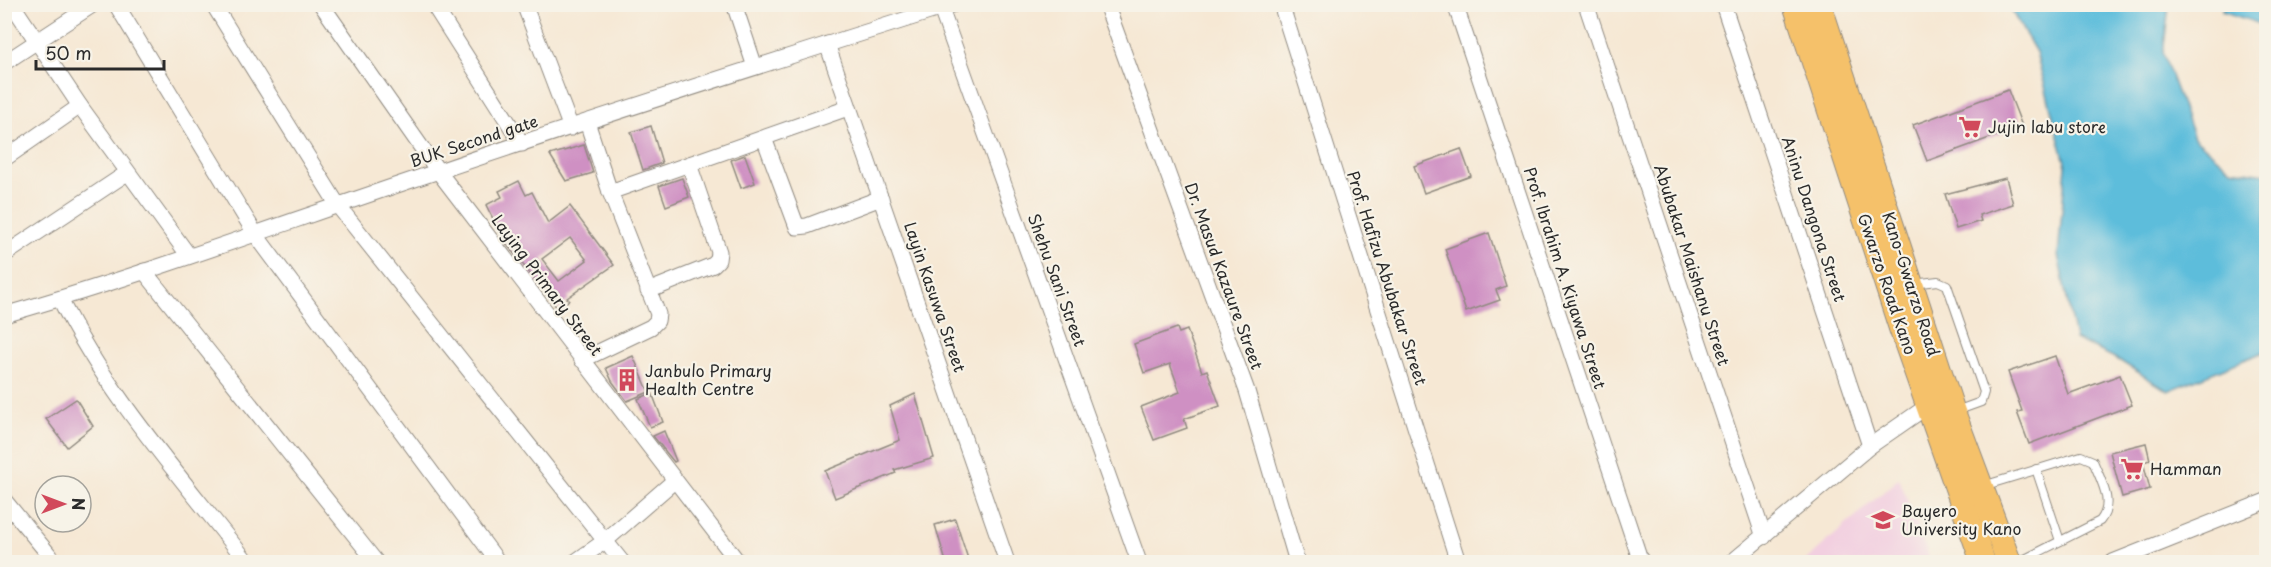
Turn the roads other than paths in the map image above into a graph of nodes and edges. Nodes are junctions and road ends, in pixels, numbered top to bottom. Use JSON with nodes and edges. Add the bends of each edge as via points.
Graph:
{"nodes":[{"id":1,"x":12,"y":4,"type":"edge"},
{"id":2,"x":94,"y":4,"type":"edge"},
{"id":3,"x":116,"y":4,"type":"edge"},
{"id":4,"x":213,"y":4,"type":"edge"},
{"id":5,"x":321,"y":4,"type":"edge"},
{"id":6,"x":434,"y":4,"type":"edge"},
{"id":7,"x":524,"y":4,"type":"edge"},
{"id":8,"x":734,"y":4,"type":"edge"},
{"id":9,"x":1106,"y":4,"type":"edge"},
{"id":10,"x":1281,"y":4,"type":"edge"},
{"id":11,"x":1455,"y":4,"type":"edge"},
{"id":12,"x":1586,"y":4,"type":"edge"},
{"id":13,"x":1724,"y":4,"type":"edge"},
{"id":14,"x":1795,"y":4,"type":"edge"},
{"id":15,"x":1819,"y":4,"type":"edge"},
{"id":16,"x":948,"y":7,"type":"edge"},
{"id":17,"x":904,"y":11,"type":"edge"},
{"id":18,"x":36,"y":42,"type":"junction"},
{"id":19,"x":827,"y":44,"type":"junction"},
{"id":20,"x":4,"y":63,"type":"edge"},
{"id":21,"x":755,"y":67,"type":"junction"},
{"id":22,"x":80,"y":106,"type":"junction"},
{"id":23,"x":848,"y":108,"type":"junction"},
{"id":24,"x":587,"y":122,"type":"junction"},
{"id":25,"x":571,"y":128,"type":"junction"},
{"id":26,"x":764,"y":138,"type":"junction"},
{"id":27,"x":522,"y":144,"type":"junction"},
{"id":28,"x":4,"y":159,"type":"edge"},
{"id":29,"x":689,"y":164,"type":"junction"},
{"id":30,"x":438,"y":171,"type":"junction"},
{"id":31,"x":127,"y":173,"type":"junction"},
{"id":32,"x":610,"y":192,"type":"junction"},
{"id":33,"x":881,"y":198,"type":"junction"},
{"id":34,"x":339,"y":207,"type":"junction"},
{"id":35,"x":256,"y":235,"type":"junction"},
{"id":36,"x":4,"y":255,"type":"edge"},
{"id":37,"x":189,"y":256,"type":"junction"},
{"id":38,"x":144,"y":271,"type":"junction"},
{"id":39,"x":1911,"y":284,"type":"junction"},
{"id":40,"x":648,"y":291,"type":"junction"},
{"id":41,"x":60,"y":299,"type":"junction"},
{"id":42,"x":4,"y":315,"type":"edge"},
{"id":43,"x":582,"y":360,"type":"junction"},
{"id":44,"x":1929,"y":405,"type":"junction"},
{"id":45,"x":1953,"y":412,"type":"junction"},
{"id":46,"x":1870,"y":446,"type":"junction"},
{"id":47,"x":2036,"y":470,"type":"junction"},
{"id":48,"x":674,"y":481,"type":"junction"},
{"id":49,"x":1981,"y":486,"type":"junction"},
{"id":50,"x":4,"y":500,"type":"edge"},
{"id":51,"x":2266,"y":501,"type":"edge"},
{"id":52,"x":1764,"y":537,"type":"junction"},
{"id":53,"x":605,"y":541,"type":"junction"},
{"id":54,"x":2060,"y":541,"type":"junction"},
{"id":55,"x":55,"y":562,"type":"edge"},
{"id":56,"x":248,"y":562,"type":"edge"},
{"id":57,"x":376,"y":562,"type":"edge"},
{"id":58,"x":498,"y":562,"type":"edge"},
{"id":59,"x":575,"y":562,"type":"edge"},
{"id":60,"x":622,"y":562,"type":"edge"},
{"id":61,"x":738,"y":562,"type":"edge"},
{"id":62,"x":1007,"y":562,"type":"edge"},
{"id":63,"x":1139,"y":562,"type":"edge"},
{"id":64,"x":1297,"y":562,"type":"edge"},
{"id":65,"x":1458,"y":562,"type":"edge"},
{"id":66,"x":1641,"y":562,"type":"edge"},
{"id":67,"x":1732,"y":562,"type":"edge"},
{"id":68,"x":1983,"y":562,"type":"edge"},
{"id":69,"x":2009,"y":562,"type":"edge"},
{"id":70,"x":2019,"y":562,"type":"edge"},
{"id":71,"x":2113,"y":562,"type":"edge"}],
"edges":[{"from":1,"to":18,"type":"street"},
{"from":2,"to":18,"type":"street"},
{"from":3,"to":35,"type":"street"},
{"from":4,"to":34,"type":"street"},
{"from":5,"to":30,"type":"street","name":"Laying Primary Street"},
{"from":6,"to":27,"type":"street"},
{"from":7,"to":25,"type":"street"},
{"from":8,"to":21,"type":"street"},
{"from":9,"to":64,"type":"street","name":"Dr. Masud Kazaure Street","via":[[1247,390]]},
{"from":10,"to":65,"type":"street","name":"Prof. Hafizu Abubakar Street"},
{"from":11,"to":66,"type":"street","name":"Prof. Ibrahim A. Kiyawa Street"},
{"from":12,"to":52,"type":"street","name":"Abubakar Maishanu Street"},
{"from":13,"to":46,"type":"street","name":"Aninu Dangona Street"},
{"from":14,"to":44,"type":"main road","name":"Gwarzo Road Kano"},
{"from":15,"to":39,"type":"main road","name":"Kano-Gwarzo Road"},
{"from":16,"to":17,"type":"street","name":"BUK Second gate"},
{"from":16,"to":63,"type":"street","name":"Shehu Sani Street"},
{"from":17,"to":19,"type":"street","name":"BUK Second gate"},
{"from":18,"to":20,"type":"street"},
{"from":18,"to":22,"type":"street"},
{"from":19,"to":21,"type":"street","name":"BUK Second gate"},
{"from":19,"to":23,"type":"street","name":"Layin Kasuwa Street"},
{"from":21,"to":24,"type":"street","name":"BUK Second gate"},
{"from":22,"to":28,"type":"street"},
{"from":22,"to":31,"type":"street"},
{"from":23,"to":26,"type":"street"},
{"from":23,"to":33,"type":"street","name":"Layin Kasuwa Street"},
{"from":24,"to":25,"type":"street","name":"BUK Second gate"},
{"from":24,"to":32,"type":"street"},
{"from":25,"to":27,"type":"street","name":"BUK Second gate"},
{"from":26,"to":29,"type":"street"},
{"from":26,"to":33,"type":"street","via":[[797,227]]},
{"from":27,"to":30,"type":"street","name":"BUK Second gate"},
{"from":29,"to":32,"type":"street"},
{"from":29,"to":40,"type":"street","via":[[719,252],[718,260]]},
{"from":30,"to":34,"type":"street","name":"BUK Second gate"},
{"from":30,"to":43,"type":"street","name":"Laying Primary Street"},
{"from":31,"to":36,"type":"street"},
{"from":31,"to":37,"type":"street"},
{"from":32,"to":40,"type":"street"},
{"from":33,"to":62,"type":"street","name":"Layin Kasuwa Street"},
{"from":34,"to":35,"type":"street","name":"BUK Second gate"},
{"from":34,"to":53,"type":"street"},
{"from":35,"to":37,"type":"street","name":"BUK Second gate"},
{"from":35,"to":58,"type":"street"},
{"from":37,"to":38,"type":"street","name":"BUK Second gate"},
{"from":38,"to":41,"type":"street","name":"BUK Second gate"},
{"from":38,"to":57,"type":"street"},
{"from":39,"to":45,"type":"main road","name":"Kano-Gwarzo Road"},
{"from":39,"to":45,"type":"lane","via":[[1938,281],[1947,285],[1984,392],[1981,402]]},
{"from":40,"to":43,"type":"street","via":[[657,321]]},
{"from":41,"to":42,"type":"street","name":"BUK Second gate"},
{"from":41,"to":56,"type":"street","via":[[72,325],[128,409]]},
{"from":43,"to":48,"type":"street","name":"Laying Primary Street"},
{"from":44,"to":46,"type":"street"},
{"from":44,"to":68,"type":"main road","name":"Gwarzo Road Kano"},
{"from":45,"to":49,"type":"main road","name":"Kano-Gwarzo Road"},
{"from":46,"to":52,"type":"street"},
{"from":47,"to":49,"type":"lane"},
{"from":47,"to":54,"type":"lane"},
{"from":47,"to":54,"type":"lane","via":[[2081,456],[2088,458],[2093,461],[2108,500],[2100,521]]},
{"from":48,"to":53,"type":"street"},
{"from":48,"to":61,"type":"street","name":"Laying Primary Street"},
{"from":49,"to":69,"type":"main road","name":"Kano-Gwarzo Road"},
{"from":50,"to":55,"type":"street"},
{"from":51,"to":71,"type":"street"},
{"from":52,"to":67,"type":"street"},
{"from":53,"to":59,"type":"street"},
{"from":53,"to":60,"type":"street"},
{"from":54,"to":70,"type":"lane"}]}
